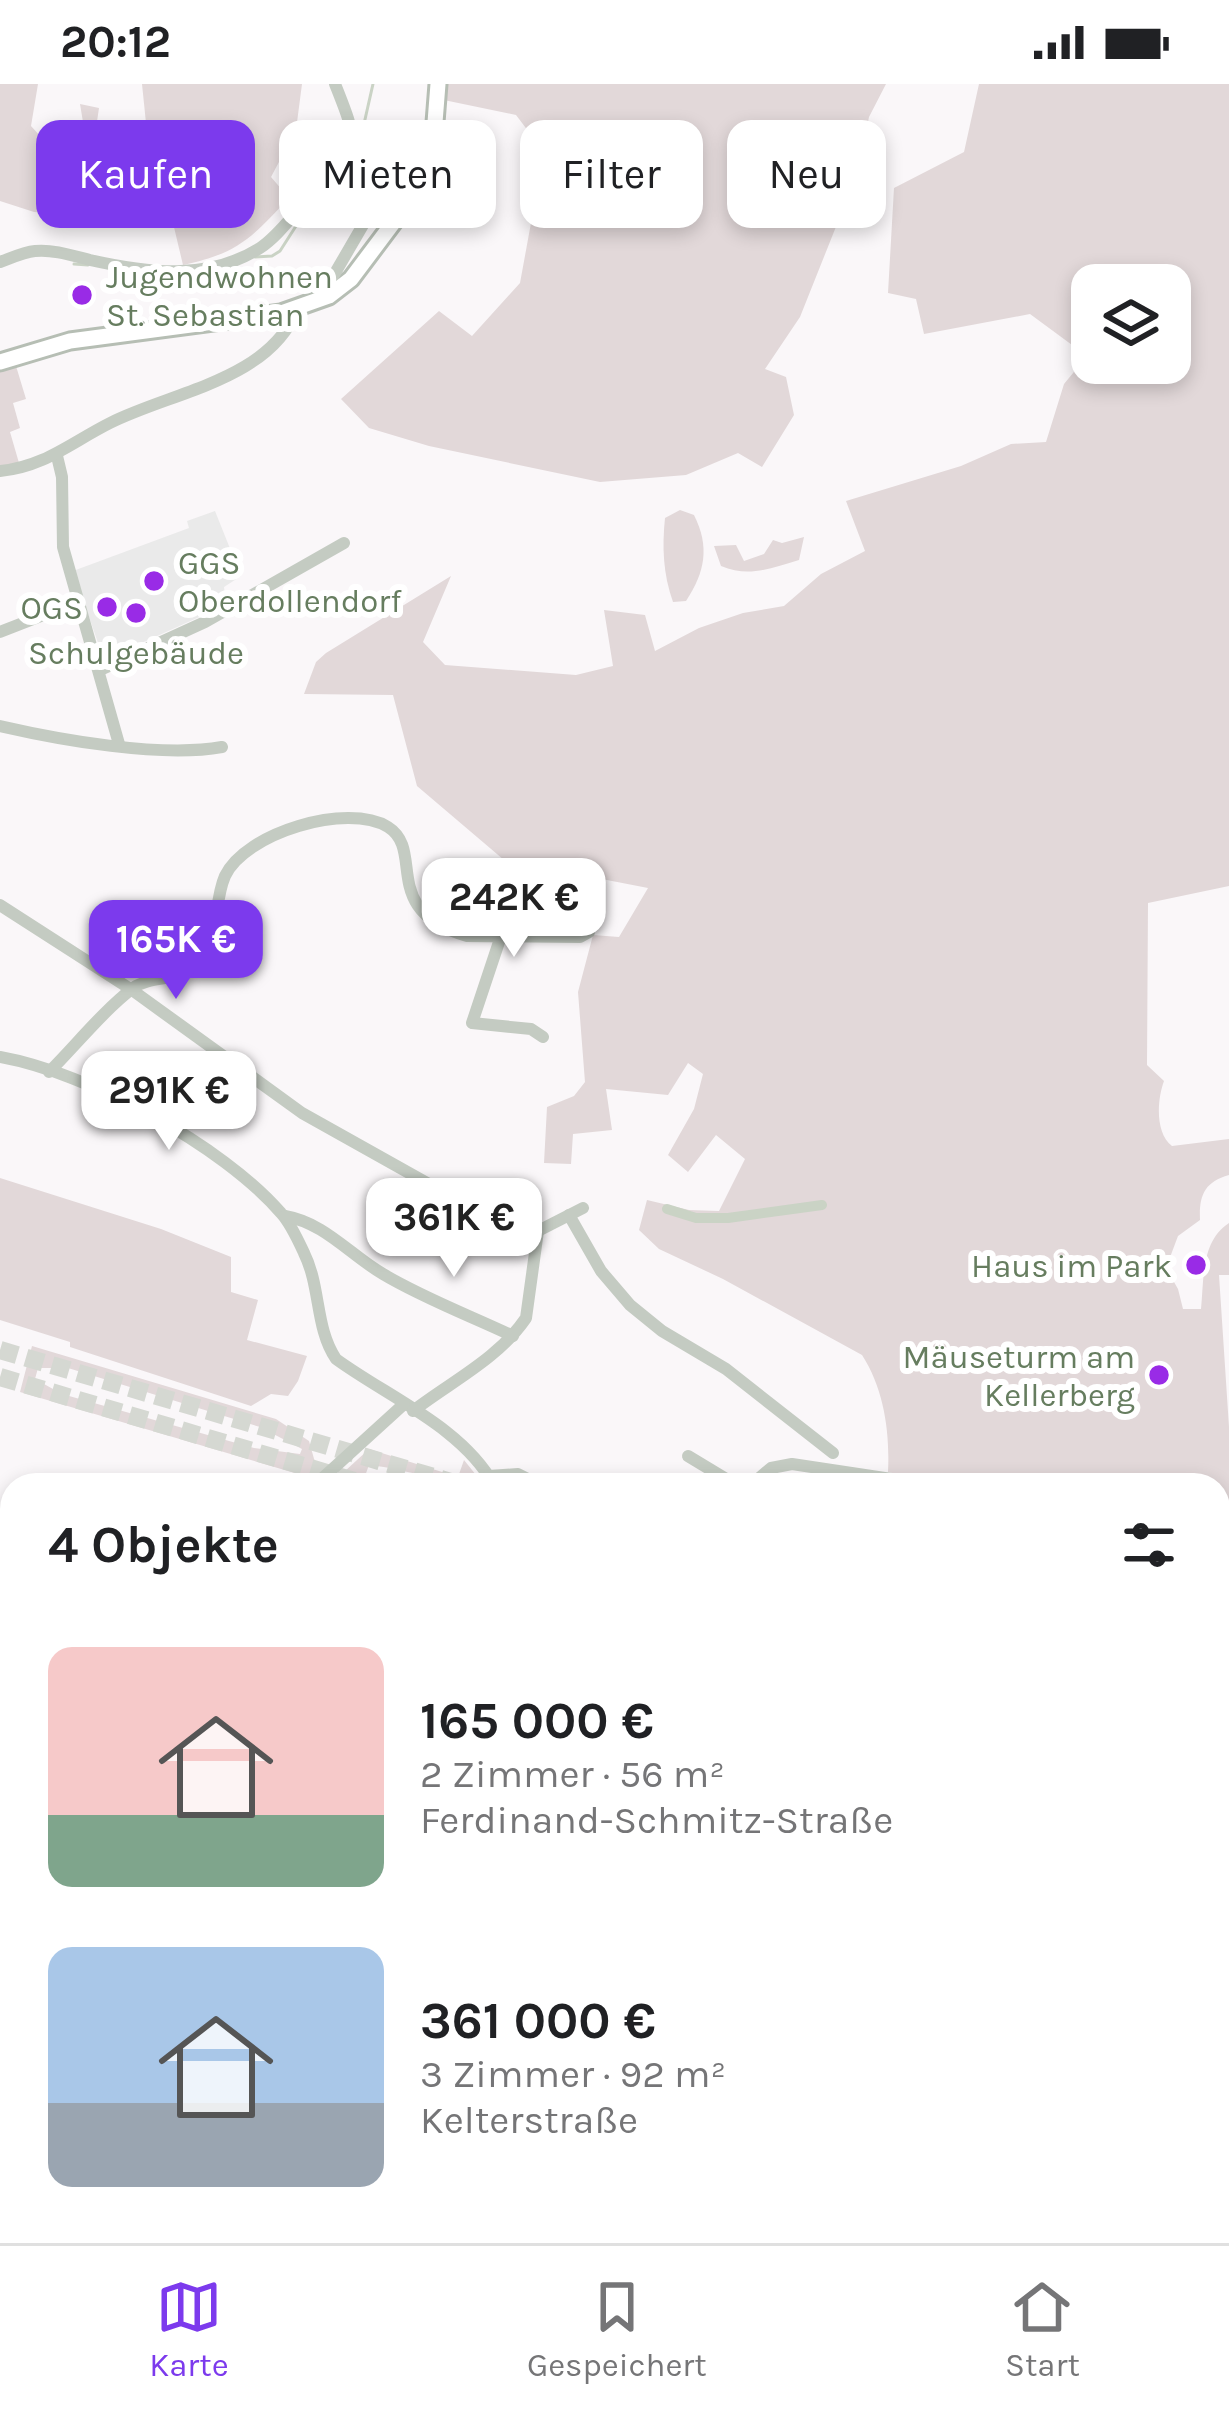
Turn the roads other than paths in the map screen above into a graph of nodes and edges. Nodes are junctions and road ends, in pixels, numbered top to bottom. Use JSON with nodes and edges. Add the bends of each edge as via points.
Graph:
{"nodes":[{"id":1,"x":335,"y":84,"type":"edge"},
{"id":2,"x":438,"y":84,"type":"edge"},
{"id":3,"x":350,"y":120,"type":"edge"},
{"id":4,"x":282,"y":228,"type":"edge"},
{"id":5,"x":361,"y":228,"type":"edge"},
{"id":6,"x":0,"y":262,"type":"edge"},
{"id":7,"x":329,"y":296,"type":"junction"},
{"id":8,"x":297,"y":309,"type":"junction"},
{"id":9,"x":0,"y":362,"type":"edge"},
{"id":10,"x":57,"y":456,"type":"junction"},
{"id":11,"x":0,"y":471,"type":"edge"},
{"id":12,"x":344,"y":543,"type":"dead end"},
{"id":13,"x":77,"y":602,"type":"junction"},
{"id":14,"x":0,"y":632,"type":"edge"},
{"id":15,"x":100,"y":670,"type":"junction"},
{"id":16,"x":0,"y":726,"type":"edge"},
{"id":17,"x":119,"y":744,"type":"junction"},
{"id":18,"x":222,"y":747,"type":"dead end"},
{"id":19,"x":0,"y":905,"type":"edge"},
{"id":20,"x":589,"y":932,"type":"dead end"},
{"id":21,"x":501,"y":936,"type":"junction"},
{"id":22,"x":132,"y":990,"type":"junction"},
{"id":23,"x":543,"y":1037,"type":"dead end"},
{"id":24,"x":66,"y":1055,"type":"junction"},
{"id":25,"x":0,"y":1057,"type":"edge"},
{"id":26,"x":49,"y":1072,"type":"junction"},
{"id":27,"x":64,"y":1078,"type":"junction"},
{"id":28,"x":285,"y":1216,"type":"junction"},
{"id":29,"x":538,"y":1231,"type":"junction"},
{"id":30,"x":514,"y":1336,"type":"junction"},
{"id":31,"x":409,"y":1407,"type":"junction"},
{"id":32,"x":833,"y":1453,"type":"dead end"},
{"id":33,"x":688,"y":1456,"type":"dead end"},
{"id":34,"x":329,"y":1473,"type":"edge"},
{"id":35,"x":486,"y":1473,"type":"edge"},
{"id":36,"x":716,"y":1473,"type":"edge"},
{"id":37,"x":765,"y":1473,"type":"edge"},
{"id":38,"x":852,"y":1473,"type":"edge"}],
"edges":[{"from":1,"to":3,"type":"street"},
{"from":2,"to":7,"type":"main road","via":[[433,148],[416,190]]},
{"from":4,"to":6,"type":"street","via":[[265,245],[205,271],[37,250]]},
{"from":5,"to":7,"type":"street"},
{"from":7,"to":8,"type":"main road"},
{"from":8,"to":9,"type":"main road","via":[[70,341]]},
{"from":8,"to":10,"type":"street","via":[[269,349],[234,372],[113,421]]},
{"from":10,"to":11,"type":"street"},
{"from":10,"to":13,"type":"street","via":[[63,547]]},
{"from":12,"to":15,"type":"street","via":[[206,622]]},
{"from":13,"to":14,"type":"street"},
{"from":13,"to":15,"type":"street"},
{"from":15,"to":17,"type":"street"},
{"from":16,"to":17,"type":"street"},
{"from":17,"to":18,"type":"street"},
{"from":19,"to":22,"type":"street"},
{"from":20,"to":21,"type":"street"},
{"from":21,"to":22,"type":"street","via":[[467,936],[426,918],[410,893],[396,834],[358,817],[329,818],[272,837],[238,859],[224,878],[202,960],[186,974]]},
{"from":21,"to":23,"type":"street","via":[[472,1023]]},
{"from":22,"to":24,"type":"street"},
{"from":22,"to":29,"type":"street","via":[[302,1113],[452,1197]]},
{"from":24,"to":26,"type":"street"},
{"from":24,"to":27,"type":"street"},
{"from":25,"to":26,"type":"street"},
{"from":26,"to":27,"type":"street"},
{"from":27,"to":28,"type":"street","via":[[180,1132]]},
{"from":28,"to":30,"type":"street","via":[[336,1239],[386,1276]]},
{"from":28,"to":31,"type":"street","via":[[315,1279],[328,1348]]},
{"from":29,"to":30,"type":"street","via":[[526,1318]]},
{"from":29,"to":32,"type":"street","via":[[576,1212],[601,1271],[630,1305]]},
{"from":30,"to":31,"type":"street"},
{"from":31,"to":34,"type":"street"},
{"from":31,"to":35,"type":"street"},
{"from":33,"to":36,"type":"street"},
{"from":37,"to":38,"type":"street","via":[[792,1464]]}]}
